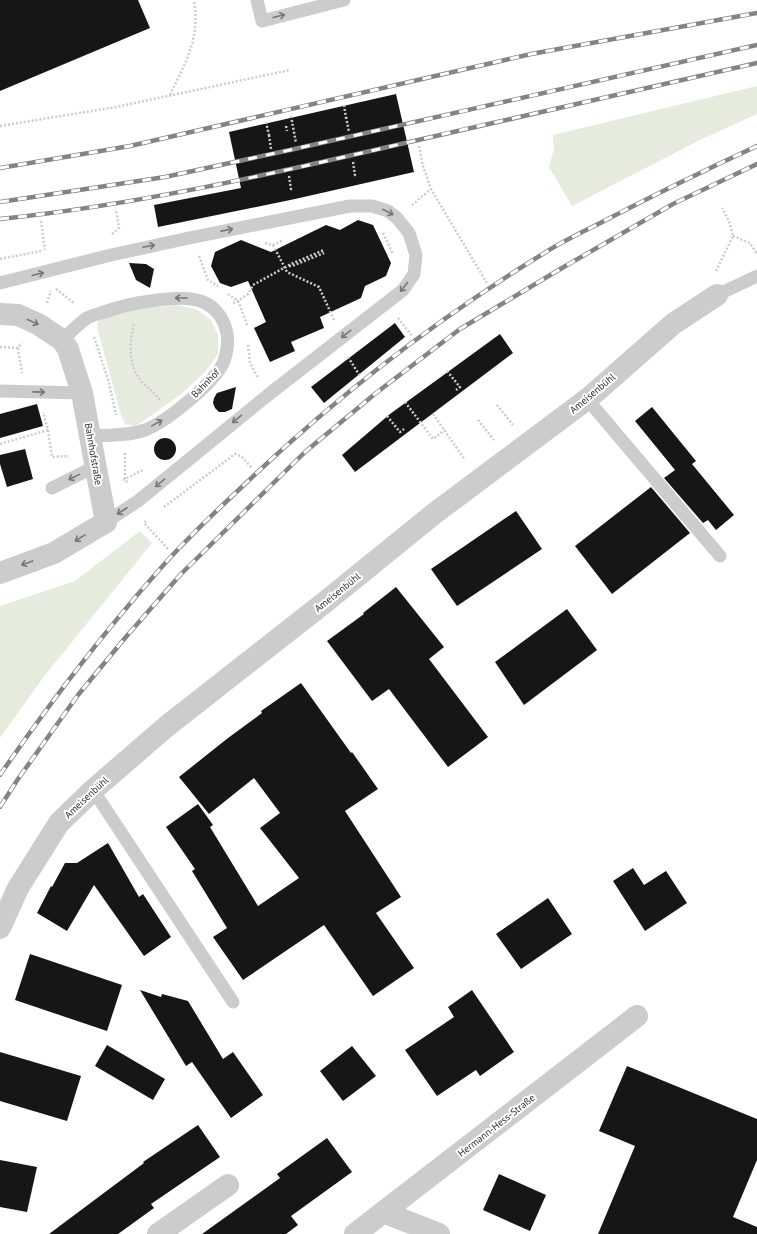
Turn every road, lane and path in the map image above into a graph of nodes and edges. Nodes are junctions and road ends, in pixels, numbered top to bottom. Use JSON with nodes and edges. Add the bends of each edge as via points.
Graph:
{"nodes":[{"id":1,"x":194,"y":0,"type":"edge"},
{"id":2,"x":257,"y":0,"type":"edge"},
{"id":3,"x":344,"y":0,"type":"edge"},
{"id":4,"x":290,"y":70,"type":"dead end"},
{"id":5,"x":170,"y":95,"type":"junction"},
{"id":6,"x":344,"y":105,"type":"dead end"},
{"id":7,"x":291,"y":116,"type":"dead end"},
{"id":8,"x":266,"y":122,"type":"dead end"},
{"id":9,"x":0,"y":126,"type":"edge"},
{"id":10,"x":286,"y":126,"type":"dead end"},
{"id":11,"x":287,"y":130,"type":"dead end"},
{"id":12,"x":299,"y":130,"type":"dead end"},
{"id":13,"x":294,"y":131,"type":"junction"},
{"id":14,"x":349,"y":132,"type":"dead end"},
{"id":15,"x":296,"y":143,"type":"dead end"},
{"id":16,"x":419,"y":146,"type":"dead end"},
{"id":17,"x":271,"y":149,"type":"dead end"},
{"id":18,"x":353,"y":162,"type":"dead end"},
{"id":19,"x":354,"y":175,"type":"dead end"},
{"id":20,"x":289,"y":176,"type":"dead end"},
{"id":21,"x":292,"y":188,"type":"dead end"},
{"id":22,"x":431,"y":189,"type":"junction"},
{"id":23,"x":722,"y":208,"type":"dead end"},
{"id":24,"x":116,"y":209,"type":"dead end"},
{"id":25,"x":397,"y":218,"type":"junction"},
{"id":26,"x":41,"y":221,"type":"dead end"},
{"id":27,"x":379,"y":227,"type":"dead end"},
{"id":28,"x":119,"y":228,"type":"dead end"},
{"id":29,"x":733,"y":236,"type":"junction"},
{"id":30,"x":288,"y":238,"type":"dead end"},
{"id":31,"x":261,"y":242,"type":"dead end"},
{"id":32,"x":273,"y":245,"type":"junction"},
{"id":33,"x":324,"y":251,"type":"dead end"},
{"id":34,"x":198,"y":254,"type":"dead end"},
{"id":35,"x":757,"y":254,"type":"edge"},
{"id":36,"x":0,"y":259,"type":"edge"},
{"id":37,"x":397,"y":260,"type":"dead end"},
{"id":38,"x":287,"y":267,"type":"junction"},
{"id":39,"x":757,"y":276,"type":"edge"},
{"id":40,"x":0,"y":284,"type":"edge"},
{"id":41,"x":60,"y":285,"type":"dead end"},
{"id":42,"x":488,"y":285,"type":"dead end"},
{"id":43,"x":220,"y":288,"type":"dead end"},
{"id":44,"x":226,"y":292,"type":"dead end"},
{"id":45,"x":248,"y":294,"type":"dead end"},
{"id":46,"x":717,"y":295,"type":"junction"},
{"id":47,"x":238,"y":301,"type":"dead end"},
{"id":48,"x":141,"y":302,"type":"junction"},
{"id":49,"x":0,"y":314,"type":"edge"},
{"id":50,"x":88,"y":318,"type":"junction"},
{"id":51,"x":398,"y":318,"type":"dead end"},
{"id":52,"x":336,"y":324,"type":"dead end"},
{"id":53,"x":412,"y":336,"type":"dead end"},
{"id":54,"x":62,"y":340,"type":"junction"},
{"id":55,"x":23,"y":343,"type":"dead end"},
{"id":56,"x":0,"y":347,"type":"edge"},
{"id":57,"x":18,"y":348,"type":"junction"},
{"id":58,"x":347,"y":357,"type":"dead end"},
{"id":59,"x":447,"y":371,"type":"dead end"},
{"id":60,"x":360,"y":376,"type":"dead end"},
{"id":61,"x":456,"y":390,"type":"dead end"},
{"id":62,"x":0,"y":391,"type":"edge"},
{"id":63,"x":26,"y":392,"type":"junction"},
{"id":64,"x":82,"y":393,"type":"junction"},
{"id":65,"x":587,"y":399,"type":"junction"},
{"id":66,"x":405,"y":402,"type":"dead end"},
{"id":67,"x":172,"y":414,"type":"junction"},
{"id":68,"x":433,"y":414,"type":"dead end"},
{"id":69,"x":388,"y":416,"type":"dead end"},
{"id":70,"x":404,"y":429,"type":"dead end"},
{"id":71,"x":48,"y":430,"type":"junction"},
{"id":72,"x":445,"y":430,"type":"junction"},
{"id":73,"x":121,"y":435,"type":"junction"},
{"id":74,"x":91,"y":436,"type":"junction"},
{"id":75,"x":0,"y":444,"type":"edge"},
{"id":76,"x":67,"y":456,"type":"dead end"},
{"id":77,"x":96,"y":466,"type":"junction"},
{"id":78,"x":252,"y":468,"type":"dead end"},
{"id":79,"x":479,"y":481,"type":"junction"},
{"id":80,"x":128,"y":485,"type":"dead end"},
{"id":81,"x":52,"y":488,"type":"dead end"},
{"id":82,"x":162,"y":509,"type":"dead end"},
{"id":83,"x":150,"y":518,"type":"dead end"},
{"id":84,"x":106,"y":522,"type":"junction"},
{"id":85,"x":170,"y":550,"type":"dead end"},
{"id":86,"x":720,"y":556,"type":"dead end"},
{"id":87,"x":0,"y":573,"type":"edge"},
{"id":88,"x":93,"y":790,"type":"junction"},
{"id":89,"x":0,"y":928,"type":"edge"},
{"id":90,"x":234,"y":1002,"type":"dead end"},
{"id":91,"x":637,"y":1016,"type":"dead end"},
{"id":92,"x":228,"y":1185,"type":"dead end"},
{"id":93,"x":383,"y":1212,"type":"junction"},
{"id":94,"x":158,"y":1234,"type":"edge"},
{"id":95,"x":355,"y":1234,"type":"edge"},
{"id":96,"x":439,"y":1234,"type":"edge"}],
"edges":[{"from":1,"to":5,"type":"path","via":[[197,17],[194,36],[189,55]]},
{"from":2,"to":3,"type":"lane","one_way":true,"via":[[262,21]]},
{"from":4,"to":5,"type":"path"},
{"from":5,"to":9,"type":"path","via":[[116,107]]},
{"from":6,"to":14,"type":"path"},
{"from":7,"to":13,"type":"path"},
{"from":8,"to":17,"type":"path"},
{"from":10,"to":11,"type":"path"},
{"from":12,"to":13,"type":"path"},
{"from":13,"to":15,"type":"path"},
{"from":16,"to":22,"type":"path"},
{"from":18,"to":19,"type":"path"},
{"from":20,"to":21,"type":"path"},
{"from":22,"to":25,"type":"path"},
{"from":22,"to":42,"type":"path"},
{"from":23,"to":29,"type":"path"},
{"from":24,"to":28,"type":"path"},
{"from":40,"to":25,"type":"lane","one_way":true,"via":[[127,251],[350,206],[372,206],[388,211]]},
{"from":25,"to":84,"type":"lane","one_way":true,"via":[[410,233],[416,255],[414,274],[403,290],[268,394],[138,501]]},
{"from":26,"to":36,"type":"path","via":[[45,250]]},
{"from":27,"to":37,"type":"path"},
{"from":29,"to":35,"type":"path","via":[[750,243]]},
{"from":29,"to":46,"type":"path","via":[[714,274]]},
{"from":30,"to":32,"type":"path"},
{"from":31,"to":32,"type":"path"},
{"from":32,"to":38,"type":"path"},
{"from":33,"to":38,"type":"path"},
{"from":34,"to":43,"type":"path","via":[[208,280]]},
{"from":38,"to":45,"type":"path","via":[[253,285]]},
{"from":38,"to":52,"type":"path","via":[[287,272],[319,287]]},
{"from":39,"to":46,"type":"lane"},
{"from":41,"to":50,"type":"path","via":[[52,286]]},
{"from":44,"to":47,"type":"path"},
{"from":46,"to":65,"type":"street","name":"Ameisenbühl","via":[[631,352]]},
{"from":48,"to":50,"type":"lane","name":"Bahnhof"},
{"from":48,"to":67,"type":"path","via":[[132,331],[130,351],[134,370]]},
{"from":67,"to":48,"type":"lane","name":"Bahnhof","one_way":true,"via":[[218,372],[225,357],[228,334],[216,311],[205,303],[180,298]]},
{"from":49,"to":54,"type":"street","name":"Bahnhofstraße","one_way":true,"via":[[18,315],[38,324]]},
{"from":50,"to":54,"type":"lane","name":"Bahnhof"},
{"from":50,"to":73,"type":"path","via":[[108,379]]},
{"from":51,"to":53,"type":"path"},
{"from":54,"to":64,"type":"street","name":"Bahnhofstraße","via":[[68,349]]},
{"from":55,"to":57,"type":"path"},
{"from":56,"to":57,"type":"path"},
{"from":57,"to":63,"type":"path"},
{"from":58,"to":60,"type":"path"},
{"from":59,"to":61,"type":"path","via":[[460,387]]},
{"from":62,"to":63,"type":"lane"},
{"from":63,"to":64,"type":"lane","one_way":true},
{"from":63,"to":71,"type":"path","via":[[40,400]]},
{"from":64,"to":74,"type":"street","name":"Bahnhofstraße"},
{"from":65,"to":79,"type":"street","name":"Ameisenbühl"},
{"from":65,"to":86,"type":"lane"},
{"from":66,"to":72,"type":"path","via":[[433,439]]},
{"from":73,"to":67,"type":"lane","name":"Bahnhof","one_way":true,"via":[[144,430]]},
{"from":68,"to":72,"type":"path"},
{"from":69,"to":70,"type":"path","via":[[400,432]]},
{"from":71,"to":75,"type":"path"},
{"from":71,"to":76,"type":"path","via":[[52,457]]},
{"from":72,"to":79,"type":"path"},
{"from":73,"to":74,"type":"lane","name":"Bahnhof"},
{"from":73,"to":80,"type":"path","via":[[125,453],[125,479]]},
{"from":74,"to":77,"type":"street","name":"Bahnhofstraße"},
{"from":77,"to":81,"type":"lane","one_way":true},
{"from":77,"to":84,"type":"street","name":"Bahnhofstraße"},
{"from":78,"to":82,"type":"path","via":[[241,456],[235,454]]},
{"from":79,"to":88,"type":"street","name":"Ameisenbühl","via":[[435,513],[167,726]]},
{"from":83,"to":85,"type":"path","via":[[144,523]]},
{"from":84,"to":87,"type":"street","one_way":true,"via":[[54,553]]},
{"from":88,"to":89,"type":"street","name":"Ameisenbühl","via":[[59,823],[18,888]]},
{"from":88,"to":90,"type":"lane"},
{"from":91,"to":93,"type":"street","name":"Hermann-Hess-Straße"},
{"from":92,"to":94,"type":"street"},
{"from":93,"to":95,"type":"street","name":"Hermann-Hess-Straße"},
{"from":93,"to":96,"type":"street"}]}
